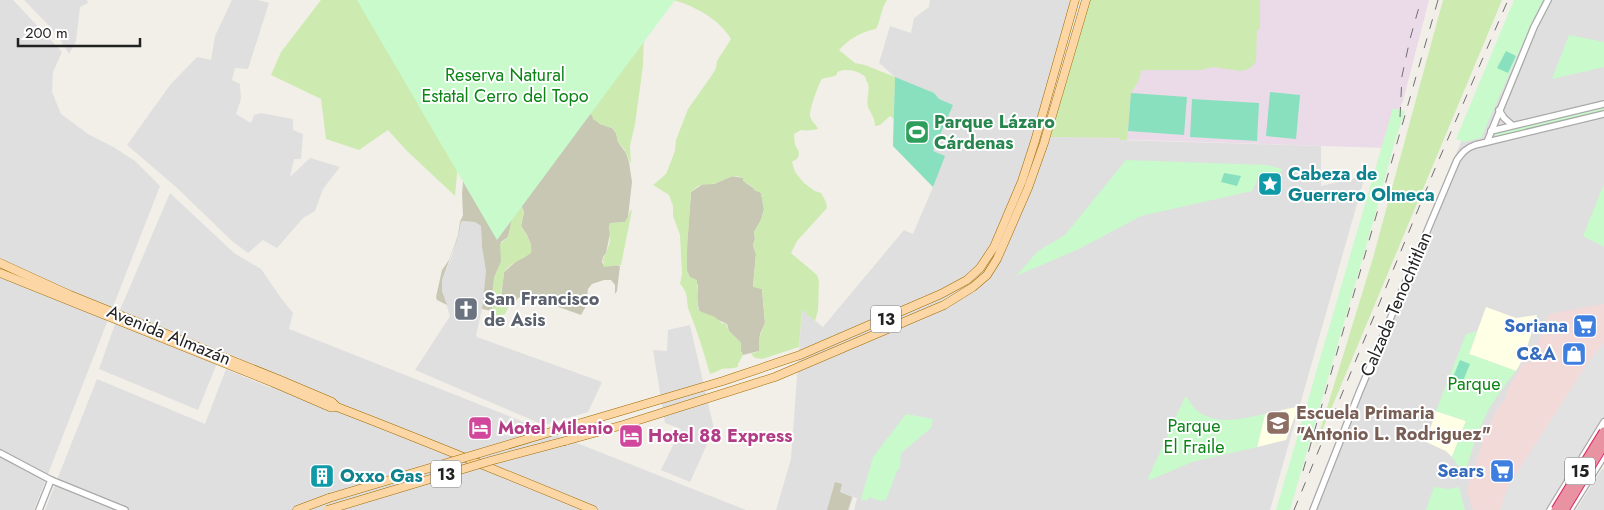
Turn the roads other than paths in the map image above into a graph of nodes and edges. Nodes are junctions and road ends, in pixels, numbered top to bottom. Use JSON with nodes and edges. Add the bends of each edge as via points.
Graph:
{"nodes":[{"id":1,"x":1074,"y":0,"type":"edge"},
{"id":2,"x":1085,"y":0,"type":"edge"},
{"id":3,"x":1548,"y":0,"type":"edge"},
{"id":4,"x":1604,"y":104,"type":"edge"},
{"id":5,"x":1499,"y":110,"type":"junction"},
{"id":6,"x":1604,"y":114,"type":"edge"},
{"id":7,"x":1524,"y":122,"type":"junction"},
{"id":8,"x":1512,"y":125,"type":"junction"},
{"id":9,"x":1491,"y":131,"type":"junction"},
{"id":10,"x":1525,"y":132,"type":"junction"},
{"id":11,"x":1487,"y":142,"type":"junction"},
{"id":12,"x":0,"y":264,"type":"edge"},
{"id":13,"x":0,"y":273,"type":"edge"},
{"id":14,"x":723,"y":381,"type":"junction"},
{"id":15,"x":727,"y":392,"type":"junction"},
{"id":16,"x":337,"y":407,"type":"junction"},
{"id":17,"x":619,"y":412,"type":"junction"},
{"id":18,"x":1604,"y":422,"type":"edge"},
{"id":19,"x":623,"y":425,"type":"junction"},
{"id":20,"x":1604,"y":432,"type":"edge"},
{"id":21,"x":1604,"y":444,"type":"edge"},
{"id":22,"x":0,"y":453,"type":"edge"},
{"id":23,"x":1585,"y":454,"type":"junction"},
{"id":24,"x":1603,"y":460,"type":"edge"},
{"id":25,"x":51,"y":480,"type":"junction"},
{"id":26,"x":1557,"y":507,"type":"edge"},
{"id":27,"x":39,"y":510,"type":"edge"},
{"id":28,"x":126,"y":510,"type":"edge"},
{"id":29,"x":297,"y":510,"type":"edge"},
{"id":30,"x":327,"y":510,"type":"edge"},
{"id":31,"x":593,"y":510,"type":"edge"},
{"id":32,"x":1313,"y":510,"type":"edge"},
{"id":33,"x":1550,"y":510,"type":"edge"},
{"id":34,"x":1569,"y":510,"type":"edge"}],
"edges":[{"from":1,"to":14,"type":"main road","number":"13","via":[[1022,181],[994,247],[977,271],[941,294],[800,355]]},
{"from":2,"to":15,"type":"main road","number":"13","via":[[1040,156],[1002,250],[984,278],[944,305],[783,374]]},
{"from":3,"to":5,"type":"street"},
{"from":4,"to":7,"type":"street"},
{"from":5,"to":8,"type":"street"},
{"from":5,"to":9,"type":"street"},
{"from":6,"to":10,"type":"street","name":"Calzada Tenochtitlan"},
{"from":7,"to":8,"type":"street"},
{"from":7,"to":10,"type":"street"},
{"from":8,"to":9,"type":"street"},
{"from":9,"to":11,"type":"street"},
{"from":10,"to":11,"type":"street","name":"Calzada Tenochtitlan"},
{"from":11,"to":32,"type":"street","name":"Calzada Tenochtitlan","via":[[1470,147],[1457,160],[1358,393]]},
{"from":12,"to":16,"type":"main road","name":"Avenida Almazán","via":[[332,402]]},
{"from":13,"to":16,"type":"main road","name":"Avenida Almazán","via":[[330,407]]},
{"from":14,"to":15,"type":"main road","via":[[721,389]]},
{"from":14,"to":17,"type":"main road","number":"13"},
{"from":15,"to":19,"type":"main road","number":"13"},
{"from":16,"to":31,"type":"main road","name":"Avenida Almazán"},
{"from":17,"to":19,"type":"main road","via":[[624,418]]},
{"from":17,"to":29,"type":"main road","number":"13","bridge":true},
{"from":18,"to":23,"type":"street"},
{"from":19,"to":30,"type":"main road","number":"13","bridge":true},
{"from":20,"to":26,"type":"highway","number":"15","bridge":true},
{"from":21,"to":34,"type":"highway","number":"15","bridge":true},
{"from":22,"to":25,"type":"street"},
{"from":23,"to":24,"type":"street"},
{"from":23,"to":26,"type":"street"},
{"from":24,"to":34,"type":"street"},
{"from":25,"to":27,"type":"street"},
{"from":25,"to":28,"type":"street"},
{"from":26,"to":33,"type":"street"}]}
